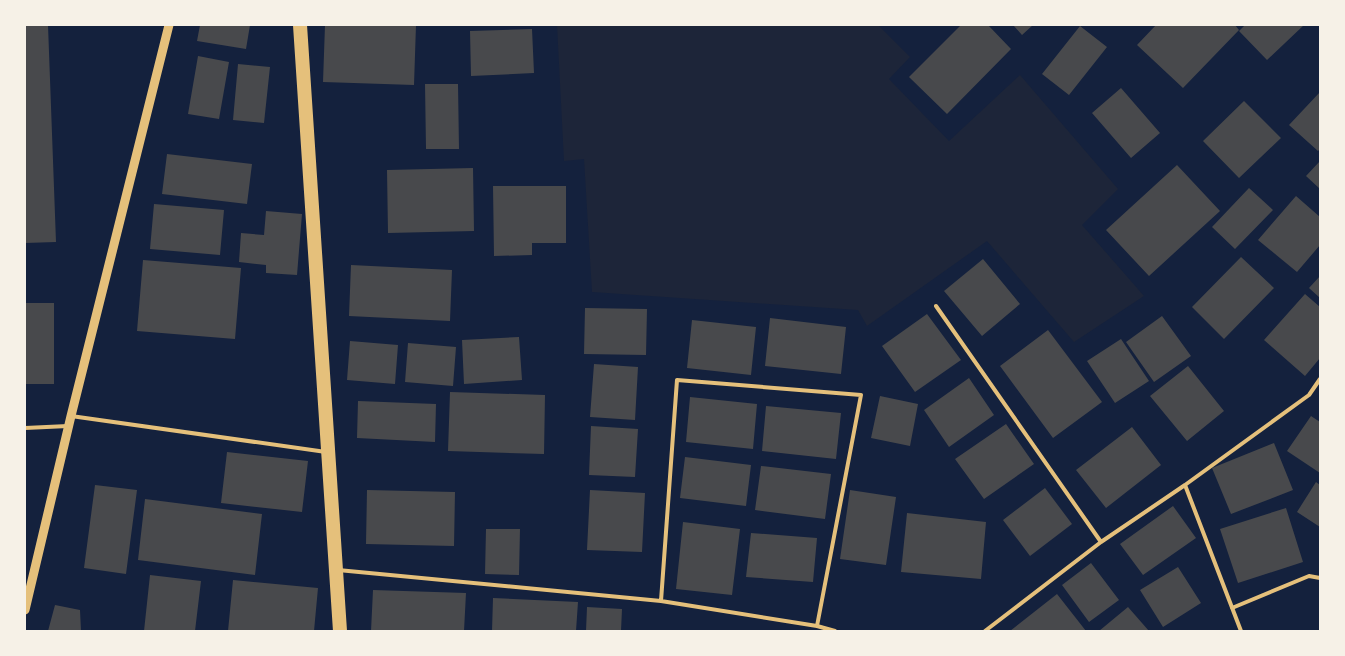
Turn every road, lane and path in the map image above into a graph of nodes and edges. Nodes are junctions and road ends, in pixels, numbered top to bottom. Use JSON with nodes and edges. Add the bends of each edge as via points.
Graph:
{"nodes":[{"id":1,"x":169,"y":25,"type":"edge"},
{"id":2,"x":300,"y":25,"type":"edge"},
{"id":3,"x":936,"y":306,"type":"dead end"},
{"id":4,"x":1320,"y":379,"type":"edge"},
{"id":5,"x":70,"y":421,"type":"junction"},
{"id":6,"x":25,"y":428,"type":"edge"},
{"id":7,"x":328,"y":453,"type":"junction"},
{"id":8,"x":1185,"y":485,"type":"junction"},
{"id":9,"x":1101,"y":542,"type":"junction"},
{"id":10,"x":336,"y":570,"type":"junction"},
{"id":11,"x":1320,"y":578,"type":"edge"},
{"id":12,"x":662,"y":601,"type":"junction"},
{"id":13,"x":1232,"y":608,"type":"junction"},
{"id":14,"x":25,"y":610,"type":"edge"},
{"id":15,"x":817,"y":626,"type":"junction"},
{"id":16,"x":340,"y":631,"type":"edge"},
{"id":17,"x":835,"y":631,"type":"edge"},
{"id":18,"x":985,"y":631,"type":"edge"},
{"id":19,"x":1241,"y":631,"type":"edge"}],
"edges":[{"from":1,"to":5,"type":"street"},
{"from":2,"to":7,"type":"highway"},
{"from":3,"to":9,"type":"lane"},
{"from":4,"to":8,"type":"lane","via":[[1309,395]]},
{"from":5,"to":6,"type":"lane"},
{"from":5,"to":7,"type":"lane"},
{"from":5,"to":14,"type":"street"},
{"from":7,"to":10,"type":"highway"},
{"from":8,"to":9,"type":"lane"},
{"from":8,"to":13,"type":"lane"},
{"from":9,"to":18,"type":"lane"},
{"from":10,"to":12,"type":"lane"},
{"from":10,"to":16,"type":"highway"},
{"from":11,"to":13,"type":"lane","via":[[1309,576]]},
{"from":12,"to":15,"type":"lane"},
{"from":12,"to":15,"type":"lane","via":[[677,380],[860,395]]},
{"from":13,"to":19,"type":"lane"},
{"from":15,"to":17,"type":"lane"}]}
